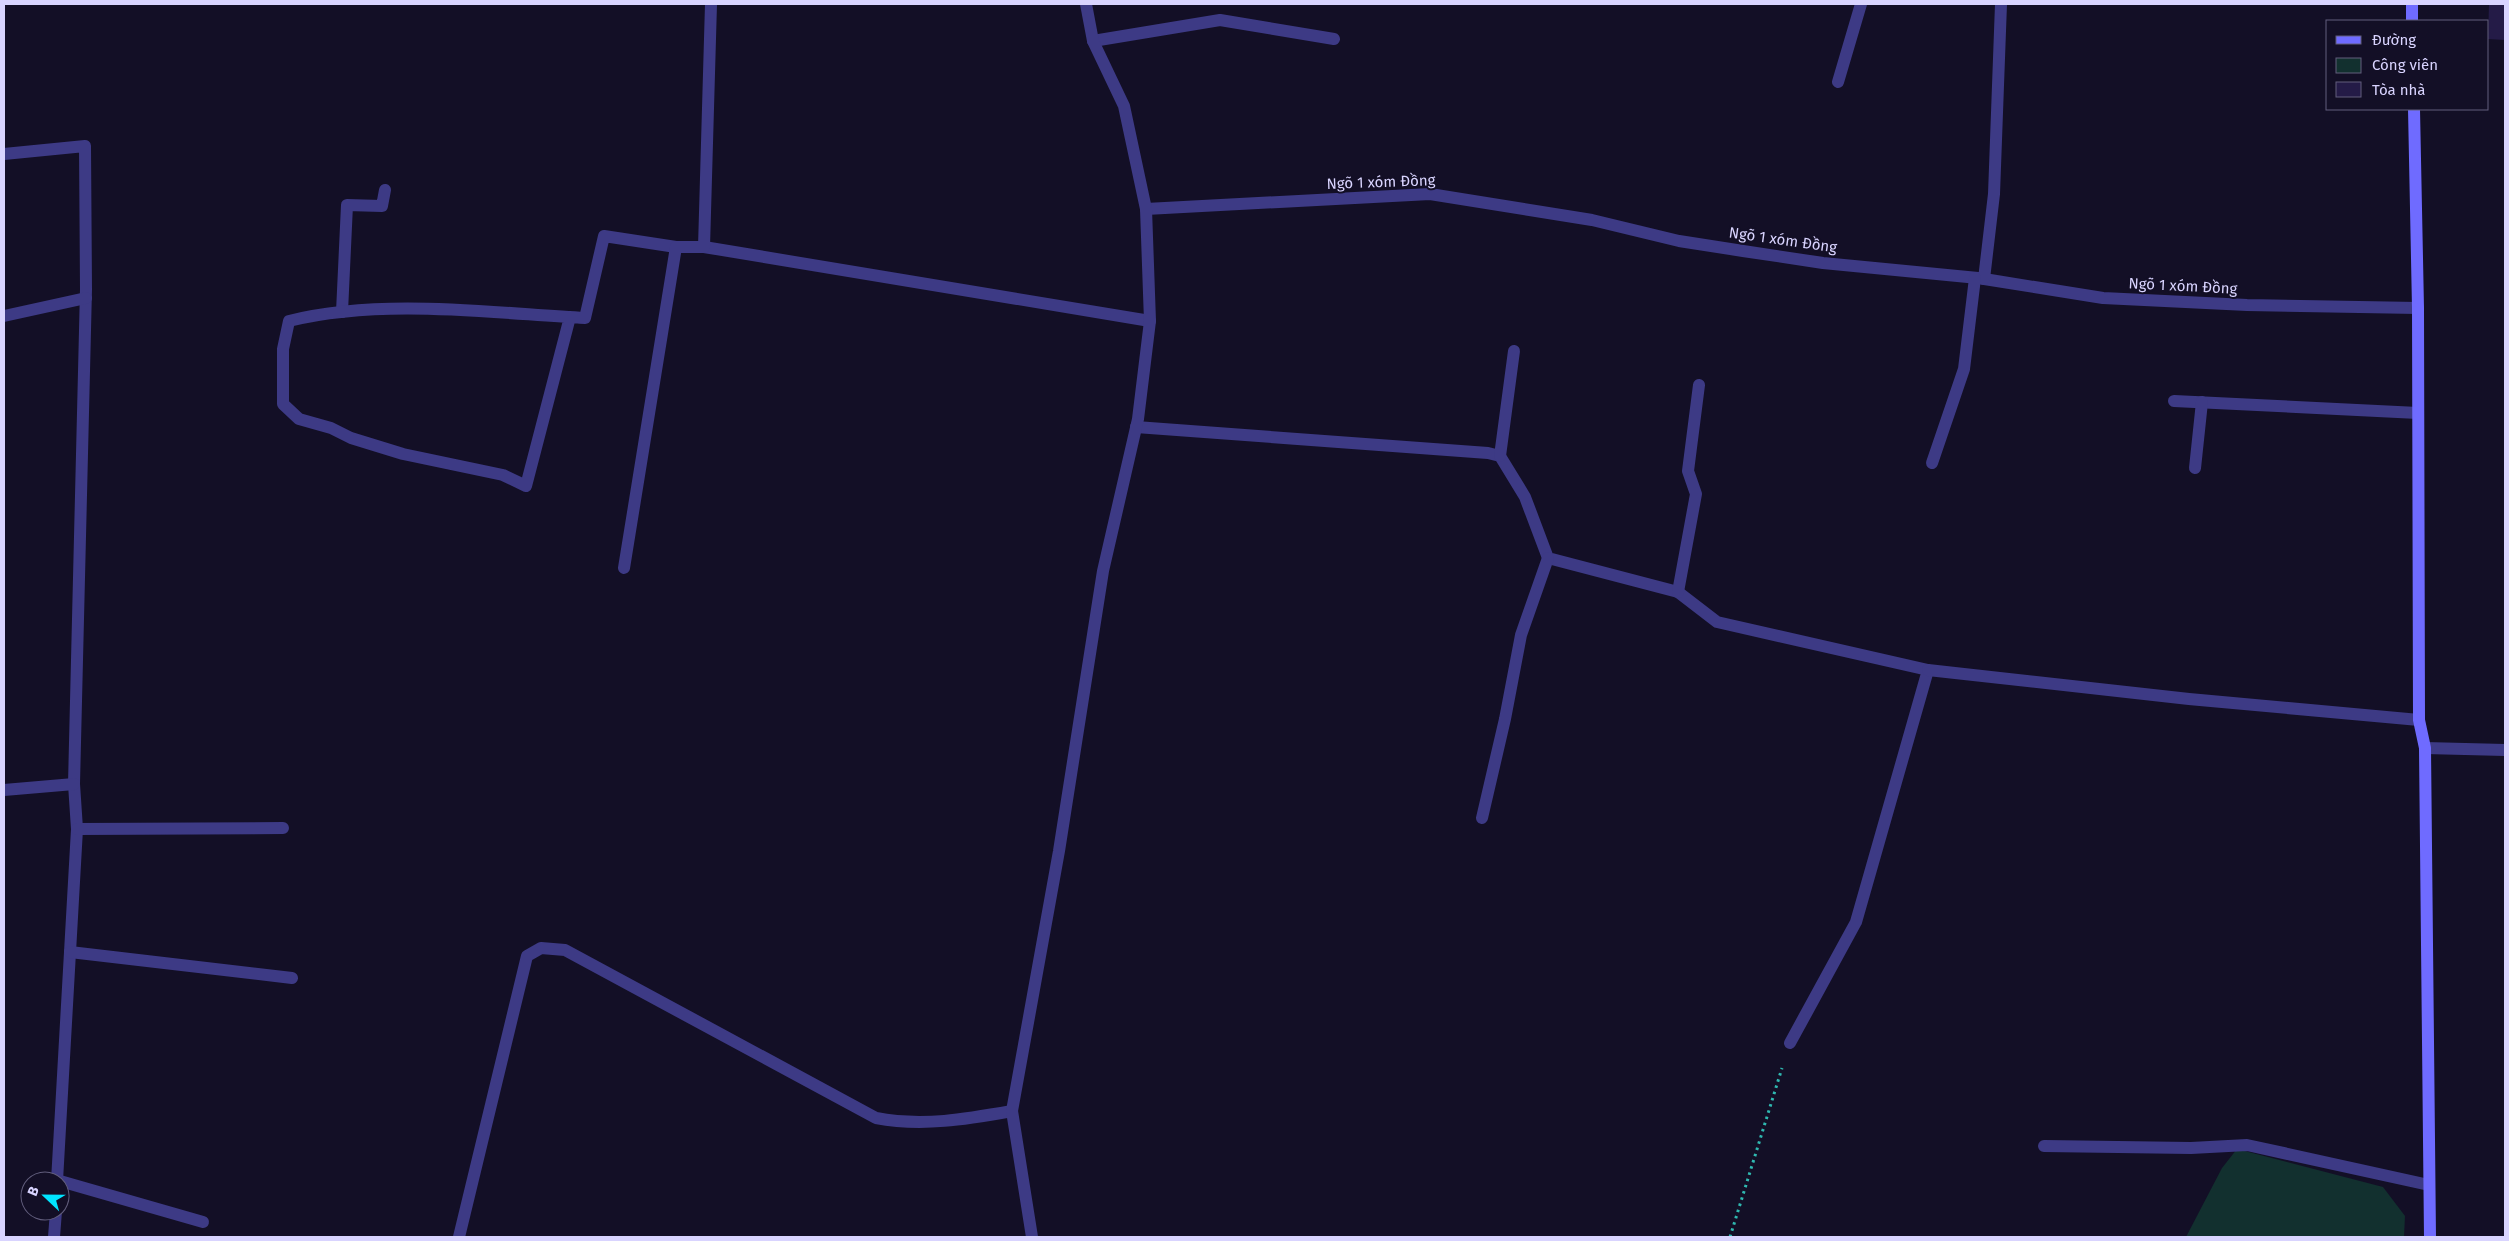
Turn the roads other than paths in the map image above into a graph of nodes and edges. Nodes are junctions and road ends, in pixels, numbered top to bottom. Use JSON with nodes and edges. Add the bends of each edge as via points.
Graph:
{"nodes":[{"id":1,"x":711,"y":4,"type":"edge"},
{"id":2,"x":1086,"y":4,"type":"edge"},
{"id":3,"x":1861,"y":4,"type":"edge"},
{"id":4,"x":2001,"y":4,"type":"edge"},
{"id":5,"x":2412,"y":4,"type":"edge"},
{"id":6,"x":2412,"y":20,"type":"edge"},
{"id":7,"x":1334,"y":40,"type":"dead end"},
{"id":8,"x":1093,"y":41,"type":"junction"},
{"id":9,"x":1838,"y":82,"type":"dead end"},
{"id":10,"x":2414,"y":110,"type":"edge"},
{"id":11,"x":4,"y":154,"type":"edge"},
{"id":12,"x":385,"y":190,"type":"dead end"},
{"id":13,"x":1146,"y":209,"type":"junction"},
{"id":14,"x":676,"y":247,"type":"junction"},
{"id":15,"x":704,"y":247,"type":"junction"},
{"id":16,"x":1979,"y":279,"type":"junction"},
{"id":17,"x":86,"y":298,"type":"junction"},
{"id":18,"x":2418,"y":308,"type":"junction"},
{"id":19,"x":342,"y":312,"type":"junction"},
{"id":20,"x":4,"y":316,"type":"edge"},
{"id":21,"x":570,"y":317,"type":"junction"},
{"id":22,"x":1150,"y":321,"type":"junction"},
{"id":23,"x":1514,"y":351,"type":"dead end"},
{"id":24,"x":1699,"y":385,"type":"dead end"},
{"id":25,"x":2174,"y":401,"type":"dead end"},
{"id":26,"x":2202,"y":402,"type":"junction"},
{"id":27,"x":2418,"y":413,"type":"junction"},
{"id":28,"x":1136,"y":428,"type":"junction"},
{"id":29,"x":1500,"y":456,"type":"junction"},
{"id":30,"x":1932,"y":463,"type":"dead end"},
{"id":31,"x":2195,"y":468,"type":"dead end"},
{"id":32,"x":1548,"y":558,"type":"junction"},
{"id":33,"x":624,"y":568,"type":"dead end"},
{"id":34,"x":1678,"y":592,"type":"junction"},
{"id":35,"x":1928,"y":670,"type":"junction"},
{"id":36,"x":2419,"y":720,"type":"junction"},
{"id":37,"x":2424,"y":748,"type":"junction"},
{"id":38,"x":2505,"y":750,"type":"edge"},
{"id":39,"x":74,"y":784,"type":"junction"},
{"id":40,"x":4,"y":790,"type":"edge"},
{"id":41,"x":1482,"y":818,"type":"dead end"},
{"id":42,"x":283,"y":828,"type":"dead end"},
{"id":43,"x":78,"y":829,"type":"junction"},
{"id":44,"x":70,"y":952,"type":"junction"},
{"id":45,"x":292,"y":978,"type":"dead end"},
{"id":46,"x":1790,"y":1044,"type":"road end"},
{"id":47,"x":1012,"y":1110,"type":"junction"},
{"id":48,"x":2044,"y":1146,"type":"dead end"},
{"id":49,"x":59,"y":1171,"type":"edge"},
{"id":50,"x":70,"y":1184,"type":"edge"},
{"id":51,"x":2429,"y":1185,"type":"junction"},
{"id":52,"x":55,"y":1221,"type":"edge"},
{"id":53,"x":203,"y":1222,"type":"dead end"},
{"id":54,"x":54,"y":1237,"type":"edge"},
{"id":55,"x":459,"y":1237,"type":"edge"},
{"id":56,"x":1032,"y":1237,"type":"edge"},
{"id":57,"x":2430,"y":1237,"type":"edge"}],
"edges":[{"from":1,"to":15,"type":"street"},
{"from":2,"to":8,"type":"street"},
{"from":3,"to":9,"type":"street"},
{"from":4,"to":16,"type":"street","via":[[1994,194]]},
{"from":5,"to":6,"type":"street"},
{"from":7,"to":8,"type":"street","via":[[1220,20]]},
{"from":8,"to":13,"type":"street","via":[[1124,106]]},
{"from":10,"to":18,"type":"street"},
{"from":11,"to":17,"type":"street","via":[[85,146]]},
{"from":12,"to":19,"type":"street","via":[[382,206],[347,205]]},
{"from":13,"to":16,"type":"street","name":"Ngõ 1 xóm Đồng","via":[[1430,194],[1592,220],[1679,241],[1743,251]]},
{"from":13,"to":22,"type":"street"},
{"from":14,"to":15,"type":"street"},
{"from":14,"to":21,"type":"street","via":[[604,236],[585,318]]},
{"from":14,"to":33,"type":"street"},
{"from":15,"to":22,"type":"street"},
{"from":16,"to":18,"type":"street","name":"Ngõ 1 xóm Đồng","via":[[2103,298]]},
{"from":16,"to":30,"type":"street","via":[[1964,369]]},
{"from":17,"to":20,"type":"street"},
{"from":17,"to":39,"type":"street"},
{"from":18,"to":27,"type":"street"},
{"from":19,"to":21,"type":"street","via":[[433,310]]},
{"from":19,"to":21,"type":"street","via":[[289,321],[283,349],[283,404],[299,420],[403,454],[503,476],[526,486]]},
{"from":22,"to":28,"type":"street"},
{"from":23,"to":29,"type":"street"},
{"from":24,"to":34,"type":"street","via":[[1688,471],[1696,494]]},
{"from":25,"to":26,"type":"street"},
{"from":26,"to":27,"type":"street"},
{"from":26,"to":31,"type":"street"},
{"from":27,"to":36,"type":"street"},
{"from":28,"to":29,"type":"street"},
{"from":28,"to":47,"type":"street","via":[[1103,572],[1059,851]]},
{"from":29,"to":32,"type":"street","via":[[1525,497]]},
{"from":32,"to":34,"type":"street"},
{"from":32,"to":41,"type":"street","via":[[1521,635]]},
{"from":34,"to":35,"type":"street","via":[[1717,622]]},
{"from":35,"to":36,"type":"street"},
{"from":35,"to":46,"type":"street","via":[[1856,922]]},
{"from":36,"to":37,"type":"street"},
{"from":37,"to":38,"type":"street"},
{"from":37,"to":51,"type":"street"},
{"from":39,"to":40,"type":"street"},
{"from":39,"to":43,"type":"street"},
{"from":42,"to":43,"type":"street"},
{"from":43,"to":44,"type":"street"},
{"from":44,"to":45,"type":"street"},
{"from":44,"to":49,"type":"street"},
{"from":47,"to":55,"type":"street","via":[[952,1122],[876,1118],[565,950],[541,948],[526,956]]},
{"from":47,"to":56,"type":"street"},
{"from":48,"to":51,"type":"street","via":[[2191,1148],[2247,1145]]},
{"from":50,"to":53,"type":"street"},
{"from":51,"to":57,"type":"street"},
{"from":52,"to":54,"type":"street"}]}
